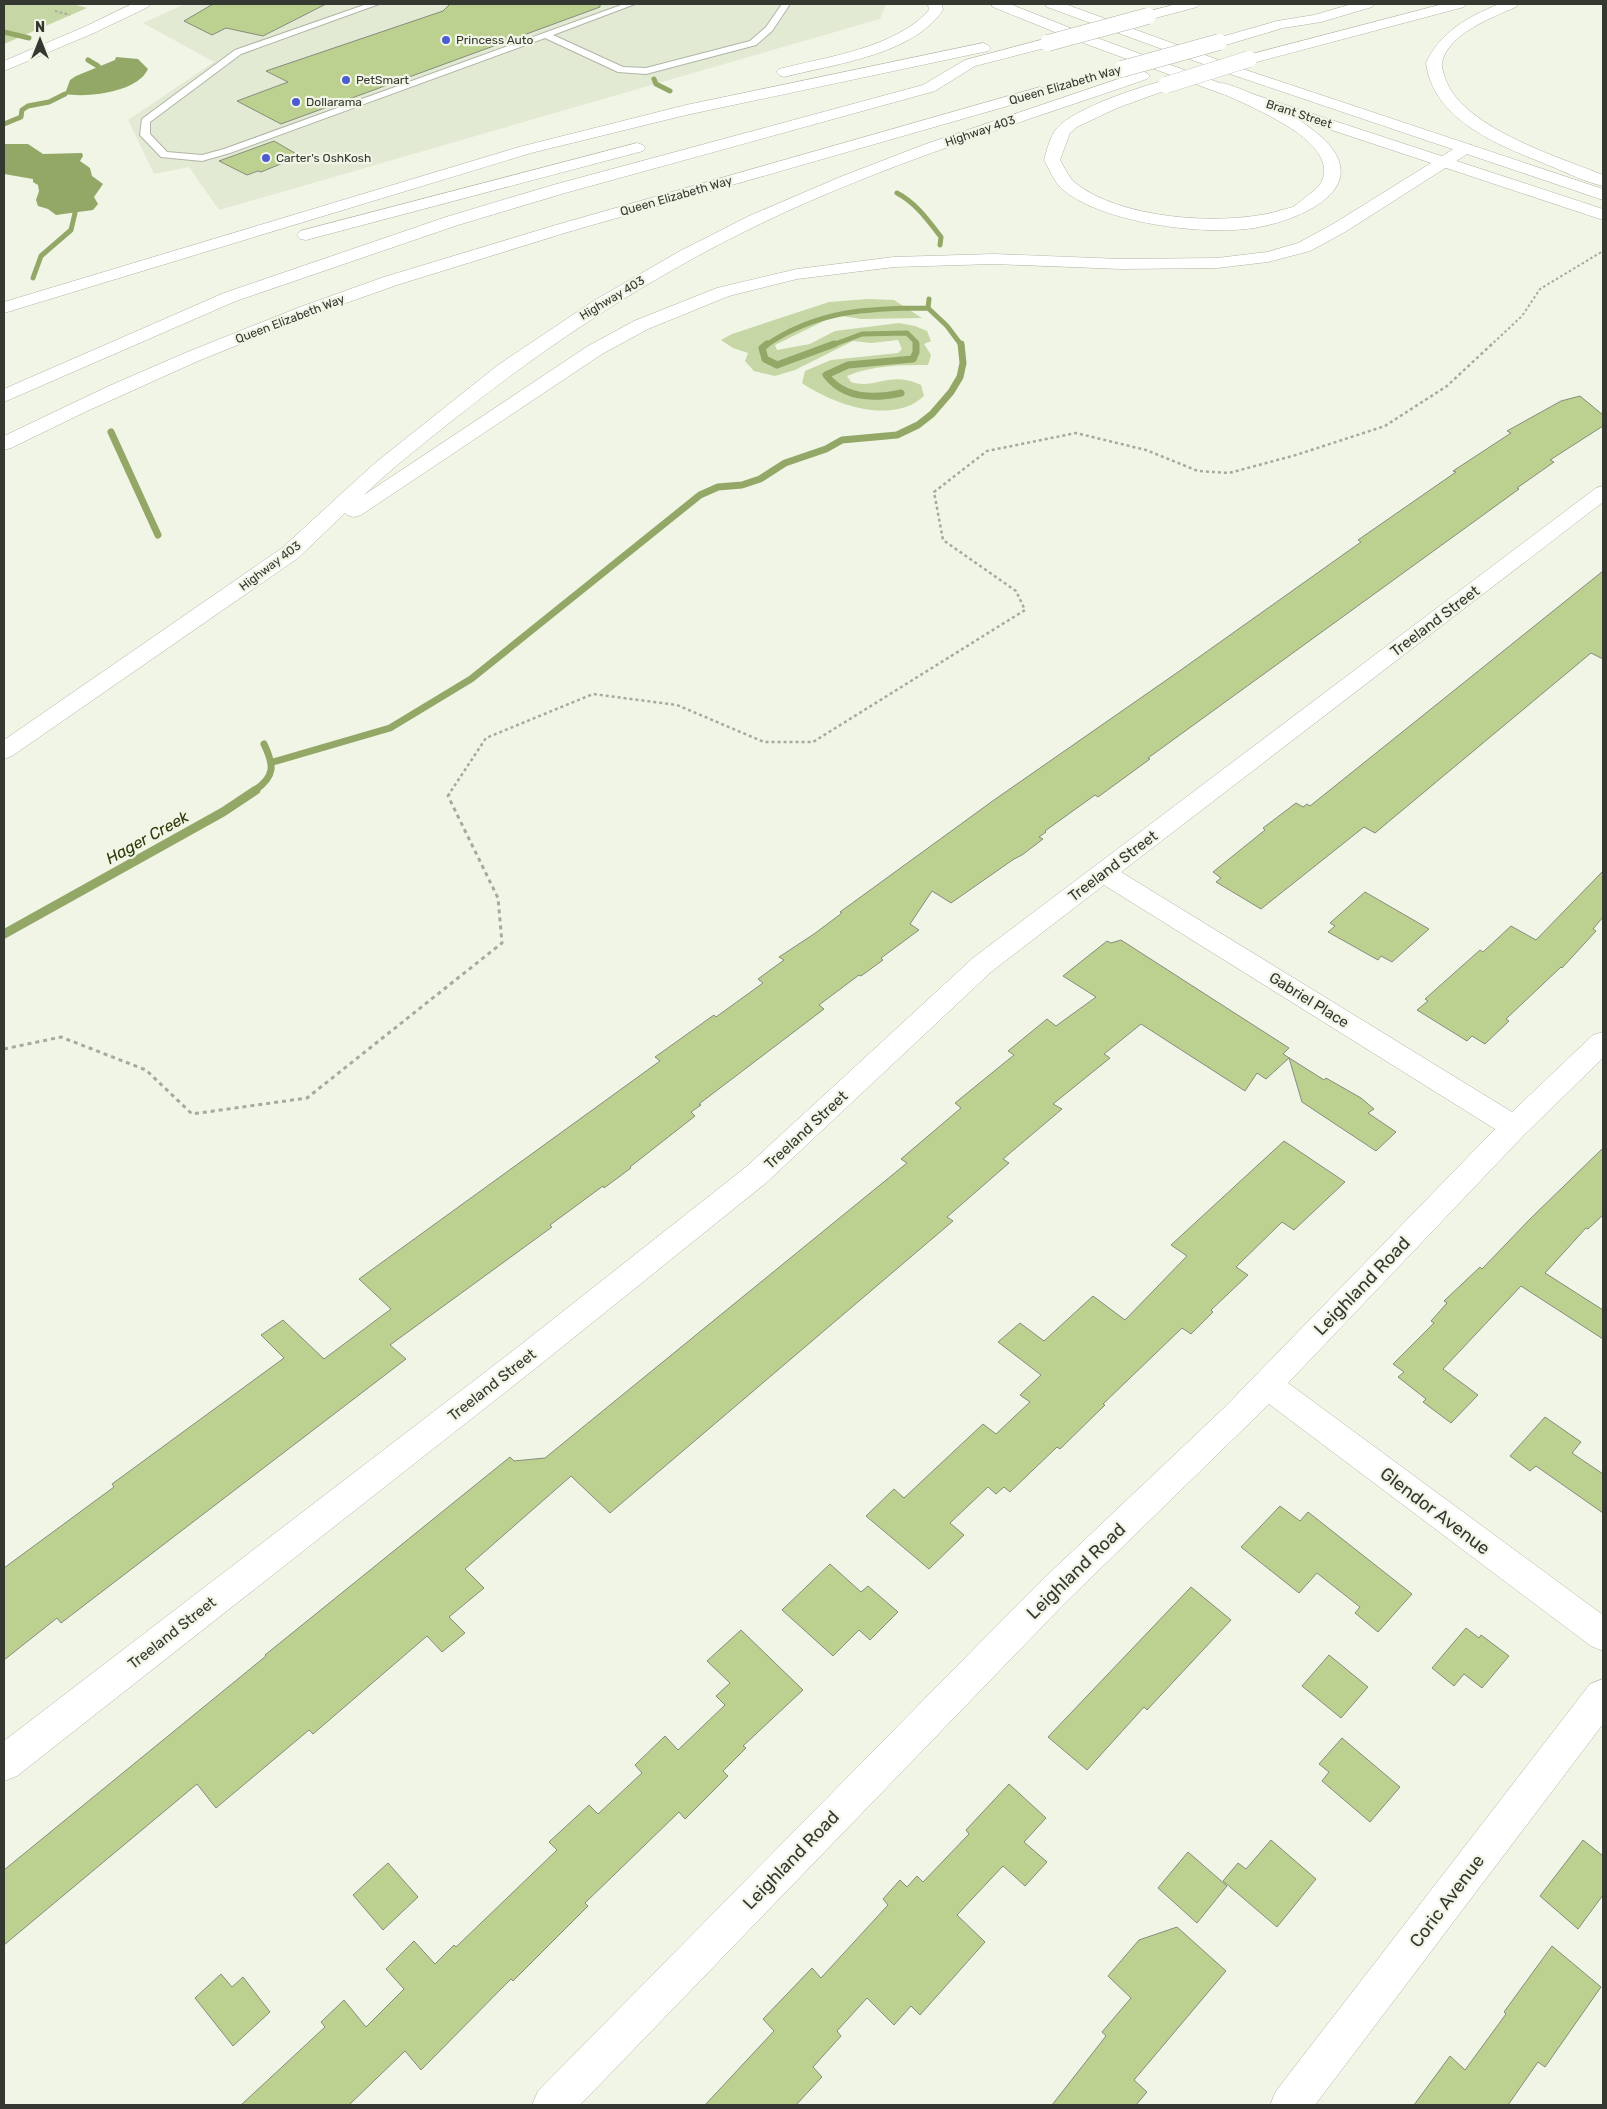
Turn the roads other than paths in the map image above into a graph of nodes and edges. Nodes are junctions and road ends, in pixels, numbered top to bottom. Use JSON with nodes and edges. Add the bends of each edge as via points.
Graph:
{"nodes":[{"id":1,"x":143,"y":4,"type":"edge"},
{"id":2,"x":375,"y":4,"type":"edge"},
{"id":3,"x":631,"y":4,"type":"edge"},
{"id":4,"x":786,"y":4,"type":"edge"},
{"id":5,"x":935,"y":4,"type":"edge"},
{"id":6,"x":998,"y":4,"type":"edge"},
{"id":7,"x":1052,"y":4,"type":"edge"},
{"id":8,"x":1164,"y":4,"type":"edge"},
{"id":9,"x":1192,"y":4,"type":"edge"},
{"id":10,"x":1367,"y":4,"type":"edge"},
{"id":11,"x":1459,"y":4,"type":"edge"},
{"id":12,"x":1511,"y":4,"type":"edge"},
{"id":13,"x":545,"y":35,"type":"junction"},
{"id":14,"x":1042,"y":40,"type":"junction"},
{"id":15,"x":1221,"y":46,"type":"junction"},
{"id":16,"x":970,"y":63,"type":"junction"},
{"id":17,"x":4,"y":66,"type":"edge"},
{"id":18,"x":1223,"y":88,"type":"junction"},
{"id":19,"x":753,"y":119,"type":"dead end"},
{"id":20,"x":650,"y":145,"type":"dead end"},
{"id":21,"x":1466,"y":148,"type":"junction"},
{"id":22,"x":525,"y":150,"type":"junction"},
{"id":23,"x":1446,"y":162,"type":"junction"},
{"id":24,"x":1603,"y":181,"type":"edge"},
{"id":25,"x":1603,"y":195,"type":"edge"},
{"id":26,"x":1603,"y":215,"type":"edge"},
{"id":27,"x":293,"y":238,"type":"dead end"},
{"id":28,"x":255,"y":249,"type":"dead end"},
{"id":29,"x":4,"y":308,"type":"edge"},
{"id":30,"x":4,"y":318,"type":"edge"},
{"id":31,"x":4,"y":396,"type":"edge"},
{"id":32,"x":4,"y":444,"type":"edge"},
{"id":33,"x":1603,"y":492,"type":"edge"},
{"id":34,"x":290,"y":554,"type":"junction"},
{"id":35,"x":4,"y":751,"type":"edge"},
{"id":36,"x":1104,"y":873,"type":"junction"},
{"id":37,"x":1603,"y":1042,"type":"edge"},
{"id":38,"x":1514,"y":1127,"type":"junction"},
{"id":39,"x":1268,"y":1386,"type":"junction"},
{"id":40,"x":1603,"y":1635,"type":"edge"},
{"id":41,"x":1603,"y":1696,"type":"edge"},
{"id":42,"x":4,"y":1763,"type":"edge"},
{"id":43,"x":552,"y":2105,"type":"edge"},
{"id":44,"x":1290,"y":2105,"type":"edge"}],
"edges":[{"from":1,"to":17,"type":"main road"},
{"from":2,"to":13,"type":"lane","via":[[238,52],[145,121],[144,135],[164,155],[206,156],[227,151]]},
{"from":3,"to":13,"type":"lane"},
{"from":4,"to":13,"type":"lane","via":[[769,30],[753,43],[646,71],[621,70]]},
{"from":5,"to":22,"type":"main road","via":[[936,10],[929,18],[917,29],[898,38]]},
{"from":6,"to":18,"type":"main road","name":"Brant Street"},
{"from":7,"to":21,"type":"main road","name":"Brant Street","via":[[1241,73]]},
{"from":8,"to":14,"type":"main road"},
{"from":9,"to":14,"type":"main road","bridge":true},
{"from":10,"to":15,"type":"main road","name":"Highway 403","via":[[1316,19],[1296,30]]},
{"from":11,"to":18,"type":"main road","bridge":true,"via":[[1249,59],[1098,110],[1064,130],[1052,152],[1055,168],[1068,185],[1108,208],[1183,224],[1235,225],[1279,218],[1311,205],[1323,195],[1335,169],[1331,156],[1314,138],[1286,118]]},
{"from":12,"to":24,"type":"main road","via":[[1468,24],[1445,42],[1434,63],[1441,88],[1477,124],[1505,140]]},
{"from":14,"to":16,"type":"main road"},
{"from":14,"to":22,"type":"main road","via":[[686,110]]},
{"from":15,"to":32,"type":"main road","name":"Queen Elizabeth Way","bridge":true,"via":[[1122,69],[419,272],[307,311],[159,371]]},
{"from":15,"to":34,"type":"main road","name":"Highway 403","via":[[930,148],[764,216],[686,255],[575,321],[505,369],[382,467]]},
{"from":16,"to":19,"type":"main road"},
{"from":16,"to":31,"type":"main road","via":[[928,88],[452,221],[248,290]]},
{"from":18,"to":23,"type":"main road","name":"Brant Street"},
{"from":20,"to":27,"type":"main road"},
{"from":21,"to":23,"type":"main road"},
{"from":21,"to":25,"type":"main road","name":"Brant Street"},
{"from":22,"to":29,"type":"main road"},
{"from":23,"to":26,"type":"main road","name":"Brant Street"},
{"from":23,"to":34,"type":"main road","via":[[1304,248],[1268,257],[1217,263],[1121,264],[994,259],[894,262],[797,274],[723,292],[641,325],[595,350]]},
{"from":28,"to":30,"type":"main road"},
{"from":33,"to":36,"type":"main road","name":"Treeland Street"},
{"from":34,"to":35,"type":"main road","name":"Highway 403"},
{"from":36,"to":38,"type":"main road","name":"Gabriel Place"},
{"from":36,"to":42,"type":"main road","name":"Treeland Street","via":[[982,965],[756,1175],[525,1359]]},
{"from":37,"to":38,"type":"main road","name":"Leighland Road"},
{"from":38,"to":39,"type":"main road","name":"Leighland Road"},
{"from":39,"to":40,"type":"main road","name":"Glendor Avenue"},
{"from":39,"to":43,"type":"main road","name":"Leighland Road","via":[[1051,1594]]},
{"from":41,"to":44,"type":"main road","name":"Coric Avenue"}]}
